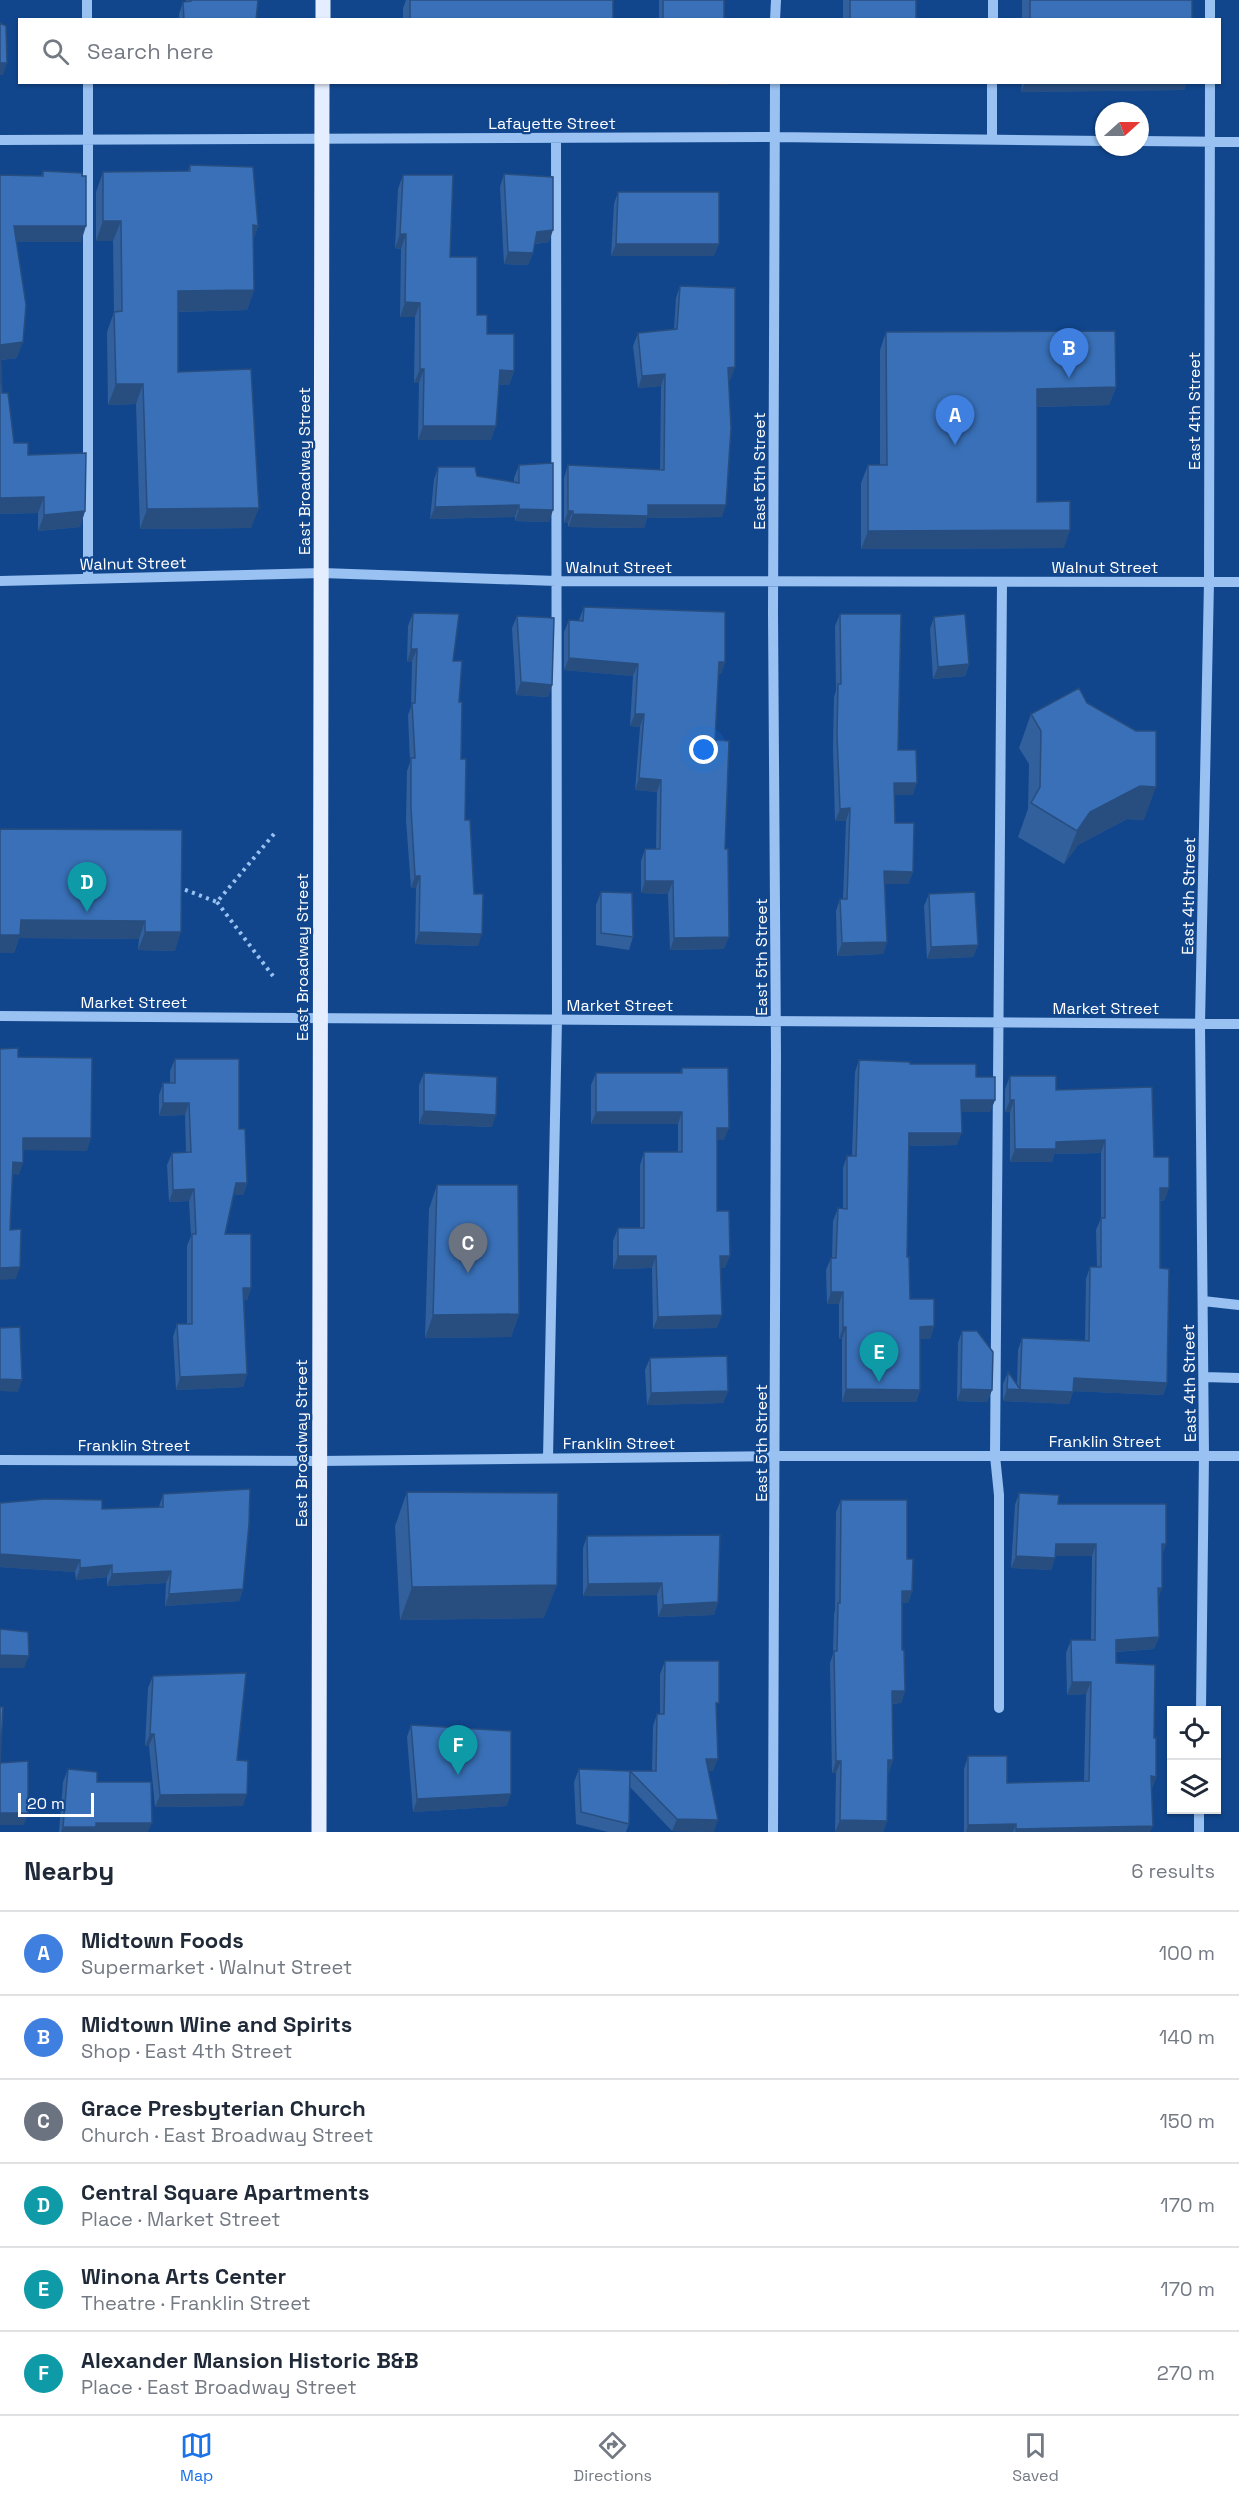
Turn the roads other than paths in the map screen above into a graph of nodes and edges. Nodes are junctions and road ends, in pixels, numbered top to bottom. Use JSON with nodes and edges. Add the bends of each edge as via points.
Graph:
{"nodes":[{"id":1,"x":87,"y":0,"type":"edge"},
{"id":2,"x":323,"y":0,"type":"edge"},
{"id":3,"x":776,"y":0,"type":"edge"},
{"id":4,"x":993,"y":0,"type":"edge"},
{"id":5,"x":1210,"y":0,"type":"edge"},
{"id":6,"x":87,"y":18,"type":"edge"},
{"id":7,"x":323,"y":18,"type":"edge"},
{"id":8,"x":775,"y":18,"type":"edge"},
{"id":9,"x":993,"y":18,"type":"edge"},
{"id":10,"x":1210,"y":18,"type":"edge"},
{"id":11,"x":88,"y":84,"type":"edge"},
{"id":12,"x":322,"y":84,"type":"edge"},
{"id":13,"x":775,"y":84,"type":"edge"},
{"id":14,"x":992,"y":84,"type":"edge"},
{"id":15,"x":1210,"y":84,"type":"edge"},
{"id":16,"x":774,"y":137,"type":"junction"},
{"id":17,"x":556,"y":138,"type":"junction"},
{"id":18,"x":992,"y":139,"type":"junction"},
{"id":19,"x":0,"y":140,"type":"edge"},
{"id":20,"x":88,"y":140,"type":"junction"},
{"id":21,"x":322,"y":140,"type":"junction"},
{"id":22,"x":1095,"y":141,"type":"edge"},
{"id":23,"x":1149,"y":141,"type":"edge"},
{"id":24,"x":1210,"y":142,"type":"junction"},
{"id":25,"x":1239,"y":142,"type":"edge"},
{"id":26,"x":322,"y":573,"type":"junction"},
{"id":27,"x":88,"y":579,"type":"junction"},
{"id":28,"x":0,"y":581,"type":"edge"},
{"id":29,"x":556,"y":581,"type":"junction"},
{"id":30,"x":774,"y":582,"type":"junction"},
{"id":31,"x":1002,"y":582,"type":"junction"},
{"id":32,"x":1209,"y":582,"type":"junction"},
{"id":33,"x":1239,"y":582,"type":"edge"},
{"id":34,"x":0,"y":1016,"type":"edge"},
{"id":35,"x":320,"y":1018,"type":"junction"},
{"id":36,"x":556,"y":1020,"type":"junction"},
{"id":37,"x":776,"y":1020,"type":"junction"},
{"id":38,"x":997,"y":1023,"type":"junction"},
{"id":39,"x":1200,"y":1024,"type":"junction"},
{"id":40,"x":1239,"y":1024,"type":"edge"},
{"id":41,"x":1203,"y":1301,"type":"junction"},
{"id":42,"x":1239,"y":1305,"type":"edge"},
{"id":43,"x":1204,"y":1377,"type":"junction"},
{"id":44,"x":1239,"y":1378,"type":"edge"},
{"id":45,"x":1204,"y":1455,"type":"junction"},
{"id":46,"x":776,"y":1456,"type":"junction"},
{"id":47,"x":995,"y":1456,"type":"junction"},
{"id":48,"x":1239,"y":1456,"type":"edge"},
{"id":49,"x":548,"y":1458,"type":"junction"},
{"id":50,"x":0,"y":1460,"type":"edge"},
{"id":51,"x":319,"y":1461,"type":"junction"},
{"id":52,"x":1201,"y":1706,"type":"edge"},
{"id":53,"x":999,"y":1708,"type":"dead end"},
{"id":54,"x":1199,"y":1814,"type":"edge"},
{"id":55,"x":319,"y":1832,"type":"edge"},
{"id":56,"x":773,"y":1832,"type":"edge"},
{"id":57,"x":1199,"y":1832,"type":"edge"}],
"edges":[{"from":1,"to":6,"type":"street"},
{"from":2,"to":7,"type":"main road"},
{"from":3,"to":8,"type":"street"},
{"from":4,"to":9,"type":"street"},
{"from":5,"to":10,"type":"street"},
{"from":11,"to":20,"type":"street"},
{"from":12,"to":21,"type":"main road","name":"East Broadway Street"},
{"from":13,"to":16,"type":"street","name":"East 5th Street"},
{"from":14,"to":18,"type":"street"},
{"from":15,"to":24,"type":"street","name":"East 4th Street"},
{"from":16,"to":17,"type":"street","name":"Lafayette Street"},
{"from":16,"to":18,"type":"street","name":"Lafayette Street"},
{"from":16,"to":30,"type":"street","name":"East 5th Street"},
{"from":17,"to":21,"type":"street","name":"Lafayette Street"},
{"from":17,"to":29,"type":"street"},
{"from":18,"to":22,"type":"street","name":"Lafayette Street"},
{"from":19,"to":20,"type":"street","name":"Lafayette Street"},
{"from":20,"to":21,"type":"street","name":"Lafayette Street"},
{"from":20,"to":27,"type":"street"},
{"from":21,"to":26,"type":"main road","name":"East Broadway Street"},
{"from":23,"to":24,"type":"street"},
{"from":24,"to":25,"type":"street"},
{"from":24,"to":32,"type":"street","name":"East 4th Street"},
{"from":26,"to":27,"type":"street","name":"Walnut Street"},
{"from":26,"to":29,"type":"street","name":"Walnut Street"},
{"from":26,"to":35,"type":"main road","name":"East Broadway Street"},
{"from":27,"to":28,"type":"street","name":"Walnut Street"},
{"from":29,"to":30,"type":"street","name":"Walnut Street"},
{"from":29,"to":36,"type":"street"},
{"from":30,"to":31,"type":"street","name":"Walnut Street"},
{"from":30,"to":37,"type":"street","name":"East 5th Street"},
{"from":31,"to":32,"type":"street","name":"Walnut Street"},
{"from":31,"to":38,"type":"street"},
{"from":32,"to":33,"type":"street","name":"Walnut Street"},
{"from":32,"to":39,"type":"street","name":"East 4th Street"},
{"from":34,"to":35,"type":"street","name":"Market Street"},
{"from":35,"to":36,"type":"street","name":"Market Street"},
{"from":35,"to":51,"type":"main road","name":"East Broadway Street"},
{"from":36,"to":37,"type":"street","name":"Market Street"},
{"from":36,"to":49,"type":"street"},
{"from":37,"to":38,"type":"street","name":"Market Street"},
{"from":37,"to":46,"type":"street","name":"East 5th Street"},
{"from":38,"to":39,"type":"street","name":"Market Street"},
{"from":38,"to":47,"type":"street"},
{"from":39,"to":40,"type":"street","name":"Market Street"},
{"from":39,"to":41,"type":"street","name":"East 4th Street"},
{"from":41,"to":42,"type":"street"},
{"from":41,"to":43,"type":"street","name":"East 4th Street"},
{"from":43,"to":44,"type":"street"},
{"from":43,"to":45,"type":"street","name":"East 4th Street"},
{"from":45,"to":47,"type":"street","name":"Franklin Street"},
{"from":45,"to":48,"type":"street","name":"Franklin Street"},
{"from":45,"to":52,"type":"street","name":"East 4th Street"},
{"from":46,"to":47,"type":"street","name":"Franklin Street"},
{"from":46,"to":49,"type":"street","name":"Franklin Street"},
{"from":46,"to":56,"type":"street","name":"East 5th Street"},
{"from":47,"to":53,"type":"street","via":[[999,1495]]},
{"from":49,"to":51,"type":"street","name":"Franklin Street"},
{"from":50,"to":51,"type":"street","name":"Franklin Street"},
{"from":51,"to":55,"type":"main road","name":"East Broadway Street"},
{"from":54,"to":57,"type":"street"}]}
